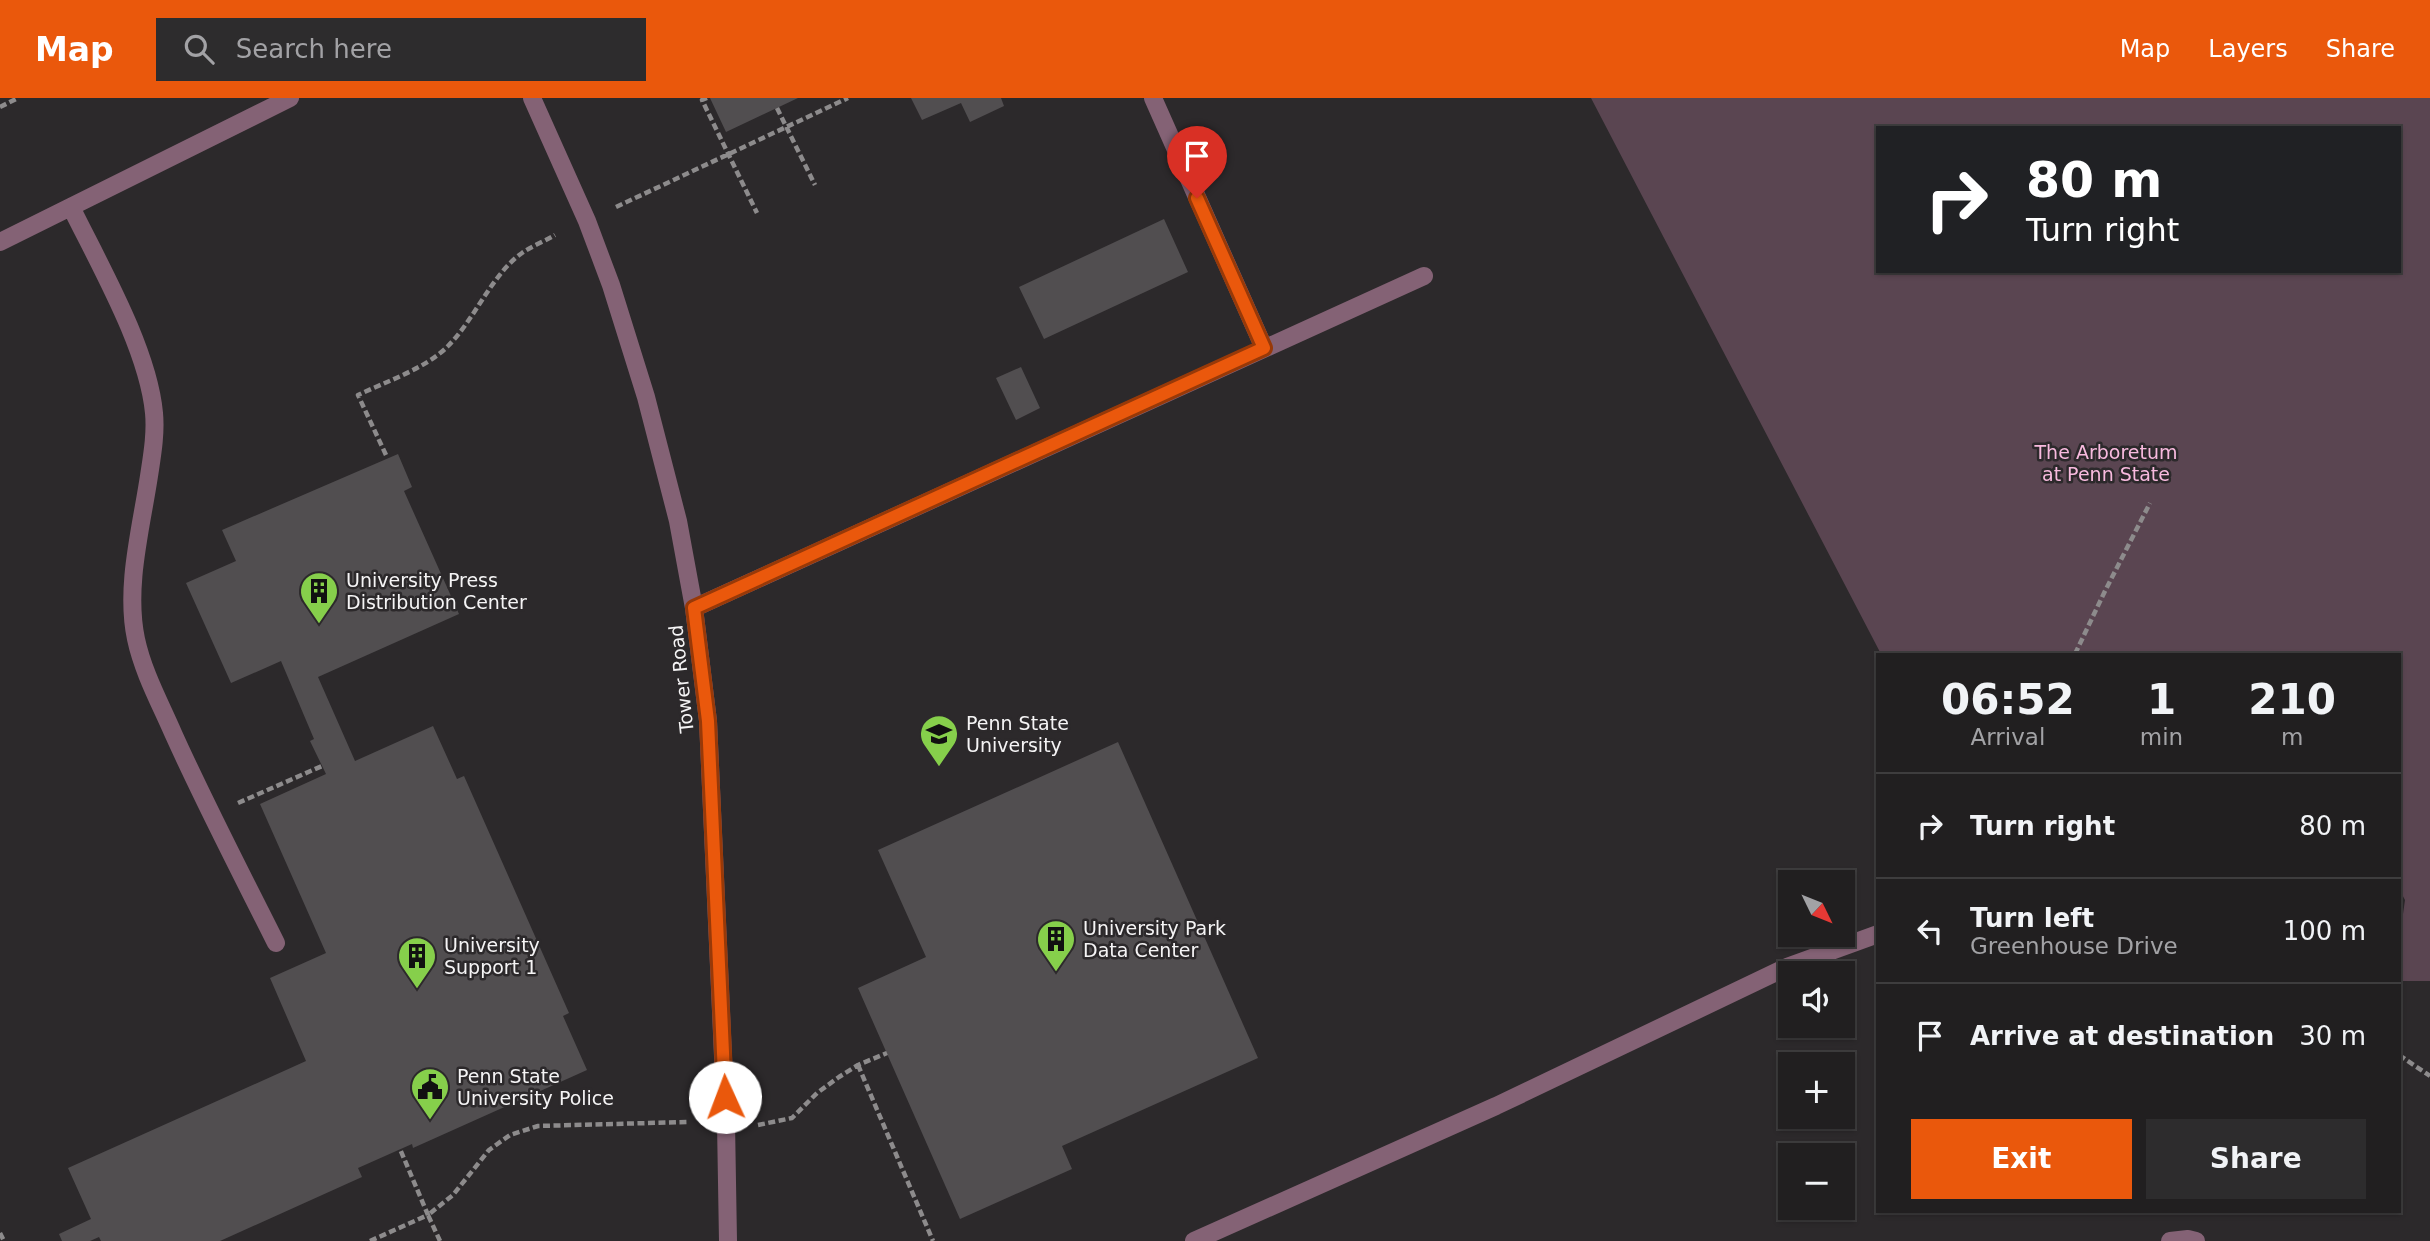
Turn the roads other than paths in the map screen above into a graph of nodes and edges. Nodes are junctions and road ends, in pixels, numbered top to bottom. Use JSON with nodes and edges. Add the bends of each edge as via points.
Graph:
{"nodes":[{"id":1,"x":290,"y":98,"type":"edge"},
{"id":2,"x":532,"y":98,"type":"edge"},
{"id":3,"x":1153,"y":98,"type":"edge"},
{"id":4,"x":71,"y":207,"type":"junction"},
{"id":5,"x":0,"y":242,"type":"edge"},
{"id":6,"x":1424,"y":276,"type":"dead end"},
{"id":7,"x":1264,"y":348,"type":"junction"},
{"id":8,"x":694,"y":608,"type":"junction"},
{"id":9,"x":1876,"y":935,"type":"edge"},
{"id":10,"x":276,"y":943,"type":"dead end"},
{"id":11,"x":728,"y":1241,"type":"edge"},
{"id":12,"x":1194,"y":1241,"type":"edge"},
{"id":13,"x":2170,"y":1241,"type":"edge"},
{"id":14,"x":2196,"y":1241,"type":"edge"}],
"edges":[{"from":1,"to":4,"type":"street"},
{"from":2,"to":8,"type":"street","name":"Tower Road","via":[[611,285],[678,521]]},
{"from":3,"to":7,"type":"street"},
{"from":4,"to":5,"type":"street"},
{"from":4,"to":10,"type":"street","via":[[132,335],[155,414],[133,594],[136,640],[149,679]]},
{"from":6,"to":7,"type":"street"},
{"from":7,"to":8,"type":"street"},
{"from":8,"to":11,"type":"street","name":"Tower Road","via":[[708,721]]},
{"from":9,"to":12,"type":"street","via":[[1787,967],[1496,1106]]},
{"from":13,"to":14,"type":"street"}]}
